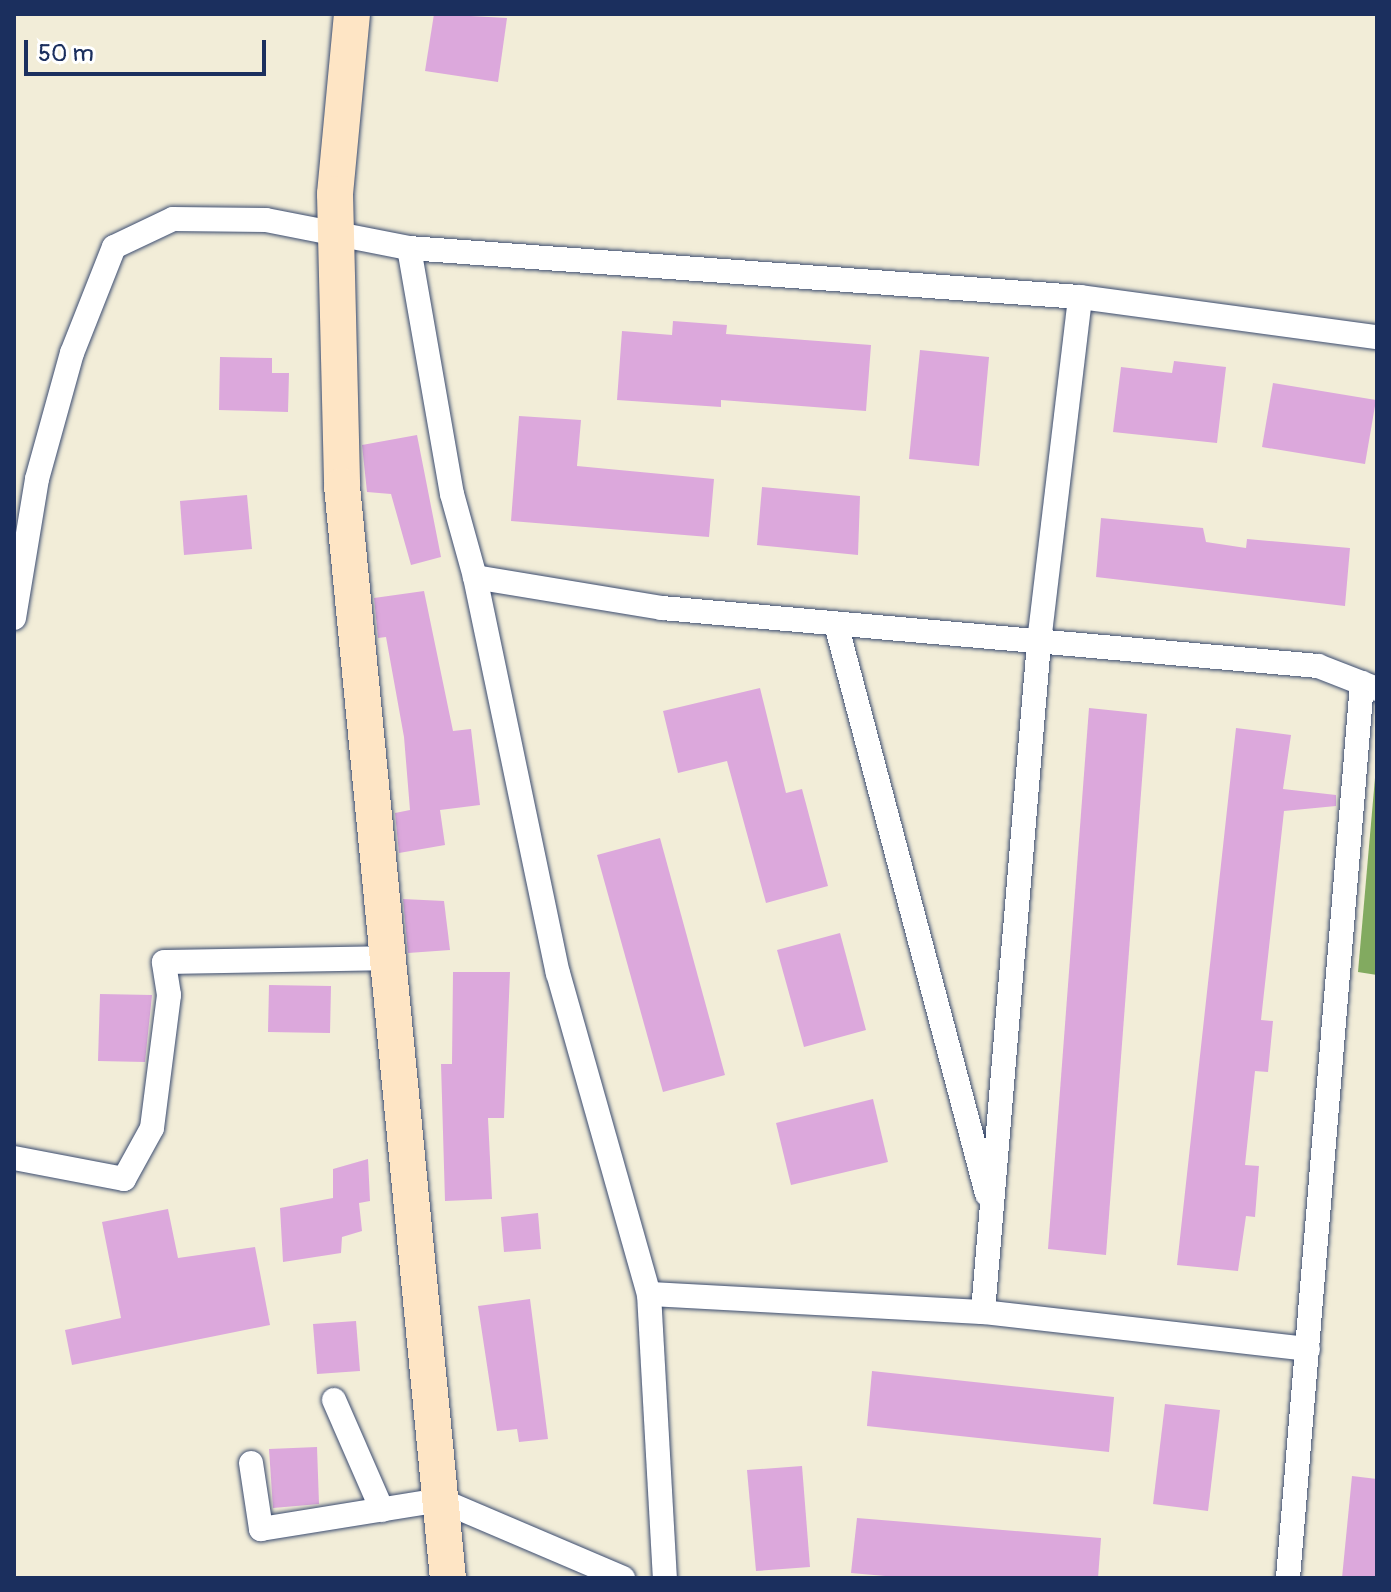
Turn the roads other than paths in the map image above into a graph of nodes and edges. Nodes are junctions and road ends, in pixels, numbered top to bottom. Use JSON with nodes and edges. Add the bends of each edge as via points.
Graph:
{"nodes":[{"id":1,"x":352,"y":14,"type":"edge"},
{"id":2,"x":336,"y":230,"type":"junction"},
{"id":3,"x":409,"y":248,"type":"junction"},
{"id":4,"x":1080,"y":297,"type":"junction"},
{"id":5,"x":1377,"y":337,"type":"edge"},
{"id":6,"x":475,"y":577,"type":"junction"},
{"id":7,"x":14,"y":618,"type":"edge"},
{"id":8,"x":836,"y":624,"type":"junction"},
{"id":9,"x":1039,"y":642,"type":"junction"},
{"id":10,"x":1370,"y":686,"type":"edge"},
{"id":11,"x":385,"y":958,"type":"junction"},
{"id":12,"x":14,"y":1158,"type":"edge"},
{"id":13,"x":992,"y":1211,"type":"junction"},
{"id":14,"x":649,"y":1294,"type":"junction"},
{"id":15,"x":983,"y":1312,"type":"junction"},
{"id":16,"x":1308,"y":1349,"type":"junction"},
{"id":17,"x":334,"y":1400,"type":"dead end"},
{"id":18,"x":251,"y":1463,"type":"dead end"},
{"id":19,"x":440,"y":1500,"type":"junction"},
{"id":20,"x":382,"y":1510,"type":"junction"},
{"id":21,"x":448,"y":1578,"type":"edge"},
{"id":22,"x":623,"y":1578,"type":"edge"},
{"id":23,"x":665,"y":1578,"type":"edge"},
{"id":24,"x":1288,"y":1578,"type":"edge"}],
"edges":[{"from":1,"to":2,"type":"street"},
{"from":2,"to":3,"type":"street"},
{"from":2,"to":7,"type":"street","via":[[266,220],[173,219],[114,247],[72,353],[37,479]]},
{"from":2,"to":11,"type":"street","via":[[342,486]]},
{"from":3,"to":4,"type":"street"},
{"from":3,"to":6,"type":"street","via":[[452,494]]},
{"from":4,"to":5,"type":"street"},
{"from":4,"to":9,"type":"street"},
{"from":6,"to":8,"type":"street","via":[[662,608]]},
{"from":6,"to":14,"type":"street","via":[[558,973]]},
{"from":8,"to":9,"type":"street"},
{"from":8,"to":13,"type":"street"},
{"from":9,"to":10,"type":"street","via":[[1318,666]]},
{"from":9,"to":13,"type":"street"},
{"from":10,"to":16,"type":"street"},
{"from":11,"to":12,"type":"street","via":[[164,962],[169,995],[152,1128],[124,1179]]},
{"from":11,"to":19,"type":"street"},
{"from":13,"to":15,"type":"street"},
{"from":14,"to":15,"type":"street"},
{"from":14,"to":23,"type":"street"},
{"from":15,"to":16,"type":"street"},
{"from":16,"to":24,"type":"street"},
{"from":17,"to":20,"type":"street"},
{"from":18,"to":20,"type":"street","via":[[261,1529]]},
{"from":19,"to":20,"type":"street"},
{"from":19,"to":21,"type":"street"},
{"from":19,"to":22,"type":"street"}]}
